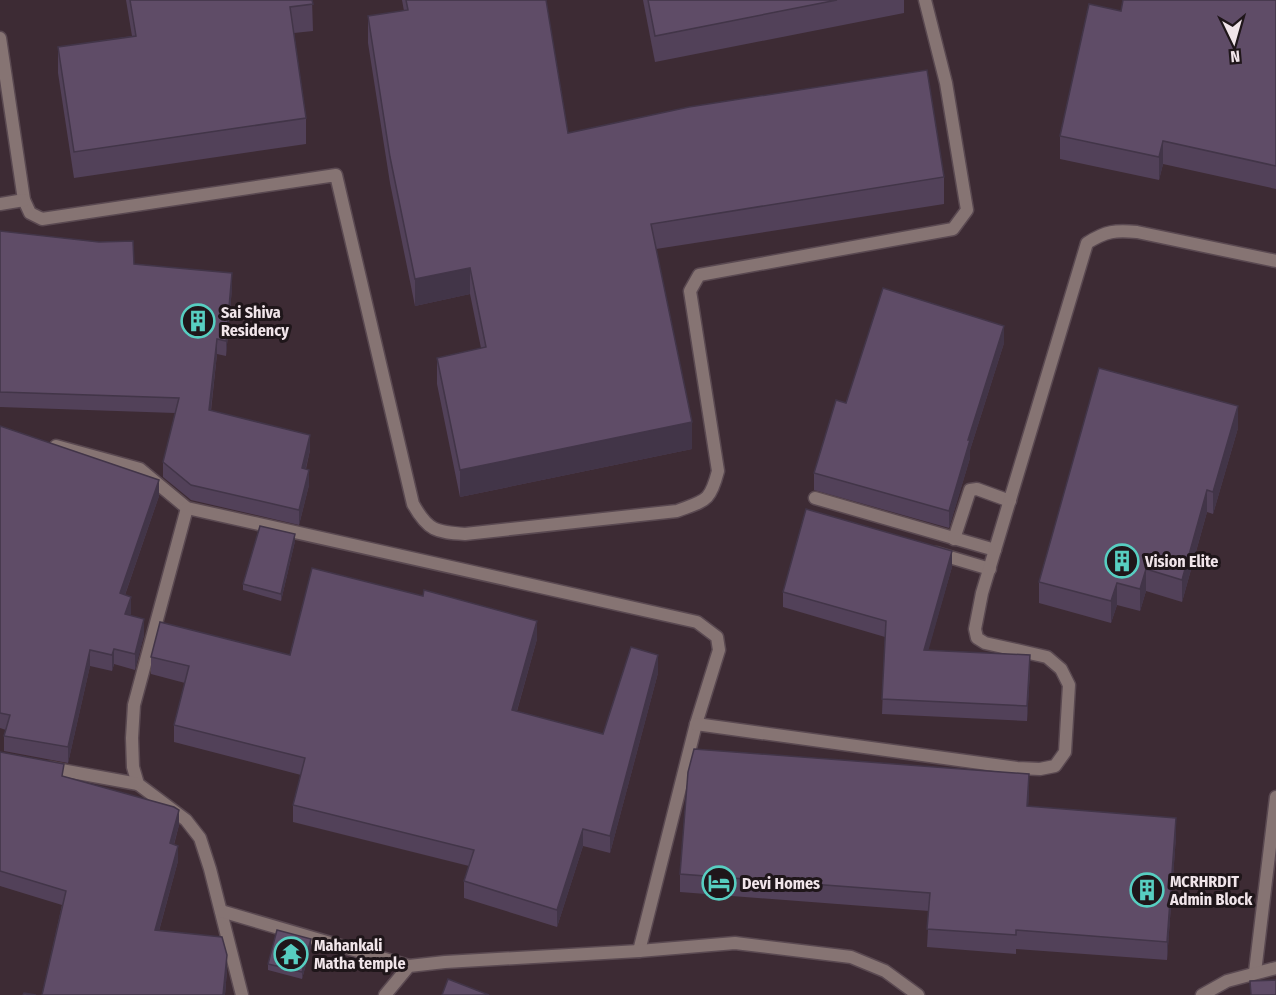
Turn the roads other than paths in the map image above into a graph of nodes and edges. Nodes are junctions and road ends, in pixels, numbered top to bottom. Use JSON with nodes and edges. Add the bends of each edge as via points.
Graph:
{"nodes":[{"id":1,"x":925,"y":0,"type":"edge"},
{"id":2,"x":0,"y":38,"type":"edge"},
{"id":3,"x":24,"y":200,"type":"junction"},
{"id":4,"x":0,"y":204,"type":"edge"},
{"id":5,"x":1276,"y":261,"type":"edge"},
{"id":6,"x":43,"y":442,"type":"edge"},
{"id":7,"x":815,"y":498,"type":"edge"},
{"id":8,"x":1010,"y":501,"type":"junction"},
{"id":9,"x":187,"y":508,"type":"junction"},
{"id":10,"x":954,"y":539,"type":"junction"},
{"id":11,"x":922,"y":549,"type":"edge"},
{"id":12,"x":995,"y":550,"type":"junction"},
{"id":13,"x":990,"y":569,"type":"junction"},
{"id":14,"x":696,"y":724,"type":"junction"},
{"id":15,"x":34,"y":765,"type":"edge"},
{"id":16,"x":138,"y":784,"type":"junction"},
{"id":17,"x":1276,"y":797,"type":"edge"},
{"id":18,"x":221,"y":911,"type":"junction"},
{"id":19,"x":639,"y":951,"type":"junction"},
{"id":20,"x":410,"y":966,"type":"junction"},
{"id":21,"x":1276,"y":968,"type":"edge"},
{"id":22,"x":1255,"y":972,"type":"junction"},
{"id":23,"x":242,"y":995,"type":"edge"},
{"id":24,"x":385,"y":995,"type":"edge"},
{"id":25,"x":918,"y":995,"type":"edge"},
{"id":26,"x":1202,"y":995,"type":"edge"}],
"edges":[{"from":1,"to":3,"type":"street","via":[[946,83],[967,210],[953,229],[699,275],[690,291],[718,471],[712,493],[677,511],[465,534],[441,532],[422,521],[413,504],[336,175],[42,219],[30,213]]},
{"from":2,"to":3,"type":"street"},
{"from":3,"to":4,"type":"street"},
{"from":5,"to":8,"type":"street","via":[[1137,231],[1103,233],[1087,243]]},
{"from":6,"to":9,"type":"street","via":[[140,469]]},
{"from":7,"to":10,"type":"street"},
{"from":8,"to":10,"type":"street","via":[[970,490]]},
{"from":8,"to":12,"type":"street"},
{"from":9,"to":14,"type":"street","via":[[697,622],[717,637],[719,650]]},
{"from":9,"to":16,"type":"street","via":[[134,705],[132,758]]},
{"from":10,"to":12,"type":"street"},
{"from":11,"to":13,"type":"street"},
{"from":12,"to":13,"type":"street"},
{"from":13,"to":14,"type":"street","via":[[975,630],[977,638],[1047,657],[1061,669],[1069,686],[1065,752],[1055,765],[1017,768]]},
{"from":14,"to":19,"type":"street"},
{"from":15,"to":16,"type":"street"},
{"from":16,"to":18,"type":"street","via":[[186,820],[200,838]]},
{"from":17,"to":22,"type":"street"},
{"from":18,"to":20,"type":"street"},
{"from":18,"to":23,"type":"street"},
{"from":19,"to":20,"type":"street"},
{"from":19,"to":25,"type":"street","via":[[735,943],[850,957],[885,971]]},
{"from":20,"to":24,"type":"street"},
{"from":21,"to":22,"type":"street"},
{"from":22,"to":26,"type":"street"}]}
